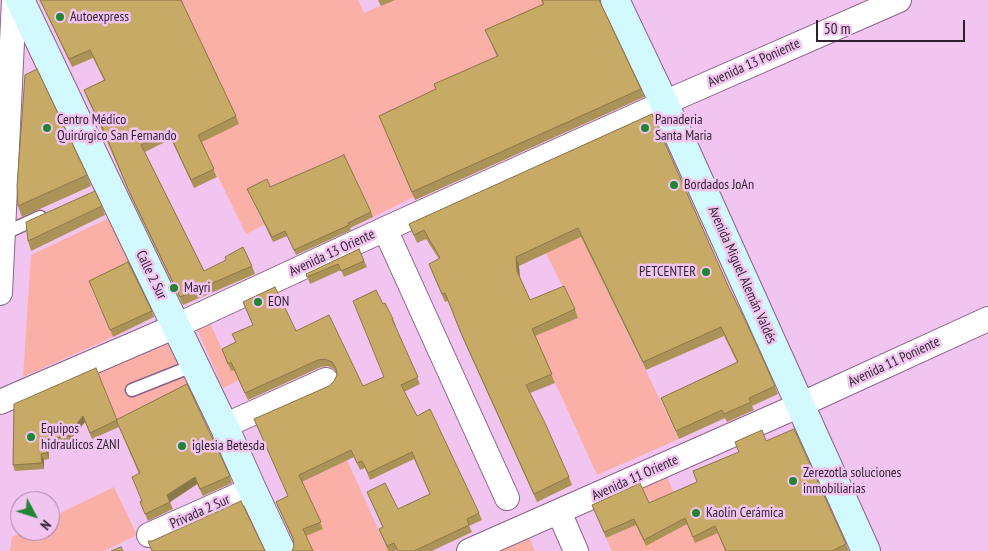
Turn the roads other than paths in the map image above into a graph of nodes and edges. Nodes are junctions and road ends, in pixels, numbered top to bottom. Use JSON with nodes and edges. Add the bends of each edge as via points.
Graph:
{"nodes":[{"id":1,"x":14,"y":0,"type":"edge"},
{"id":2,"x":20,"y":0,"type":"edge"},
{"id":3,"x":615,"y":0,"type":"edge"},
{"id":4,"x":899,"y":0,"type":"edge"},
{"id":5,"x":664,"y":103,"type":"junction"},
{"id":6,"x":47,"y":214,"type":"edge"},
{"id":7,"x":385,"y":229,"type":"junction"},
{"id":8,"x":3,"y":234,"type":"junction"},
{"id":9,"x":0,"y":293,"type":"edge"},
{"id":10,"x":988,"y":319,"type":"edge"},
{"id":11,"x":176,"y":326,"type":"junction"},
{"id":12,"x":195,"y":365,"type":"junction"},
{"id":13,"x":326,"y":380,"type":"dead end"},
{"id":14,"x":132,"y":390,"type":"dead end"},
{"id":15,"x":0,"y":402,"type":"edge"},
{"id":16,"x":800,"y":405,"type":"junction"},
{"id":17,"x":224,"y":426,"type":"junction"},
{"id":18,"x":252,"y":489,"type":"junction"},
{"id":19,"x":507,"y":498,"type":"dead end"},
{"id":20,"x":559,"y":512,"type":"junction"},
{"id":21,"x":149,"y":535,"type":"dead end"},
{"id":22,"x":281,"y":551,"type":"edge"},
{"id":23,"x":469,"y":551,"type":"edge"},
{"id":24,"x":576,"y":551,"type":"edge"},
{"id":25,"x":866,"y":551,"type":"edge"}],
"edges":[{"from":1,"to":8,"type":"street"},
{"from":2,"to":11,"type":"main road","name":"Calle 2 Sur","via":[[104,189]]},
{"from":3,"to":5,"type":"main road","name":"Avenida Miguel Alemán Valdés"},
{"from":4,"to":5,"type":"street","name":"Avenida 13 Poniente"},
{"from":5,"to":7,"type":"street","name":"Avenida 13 Oriente"},
{"from":5,"to":16,"type":"main road","name":"Avenida Miguel Alemán Valdés"},
{"from":6,"to":8,"type":"lane"},
{"from":7,"to":11,"type":"street","name":"Avenida 13 Oriente"},
{"from":7,"to":19,"type":"street"},
{"from":8,"to":9,"type":"street"},
{"from":10,"to":16,"type":"street","name":"Avenida 11 Poniente"},
{"from":11,"to":12,"type":"main road","name":"Calle 2 Sur"},
{"from":11,"to":15,"type":"street","name":"Avenida 13 Oriente"},
{"from":12,"to":14,"type":"lane"},
{"from":12,"to":17,"type":"main road","name":"Calle 2 Sur"},
{"from":13,"to":17,"type":"street"},
{"from":16,"to":20,"type":"street","name":"Avenida 11 Oriente"},
{"from":16,"to":25,"type":"main road","name":"Avenida Miguel Alemán Valdés"},
{"from":17,"to":18,"type":"main road","name":"Calle 2 Sur"},
{"from":18,"to":21,"type":"street","name":"Privada 2 Sur"},
{"from":18,"to":22,"type":"main road","name":"Calle 2 Sur"},
{"from":20,"to":23,"type":"street","name":"Avenida 11 Oriente"},
{"from":20,"to":24,"type":"street"}]}
